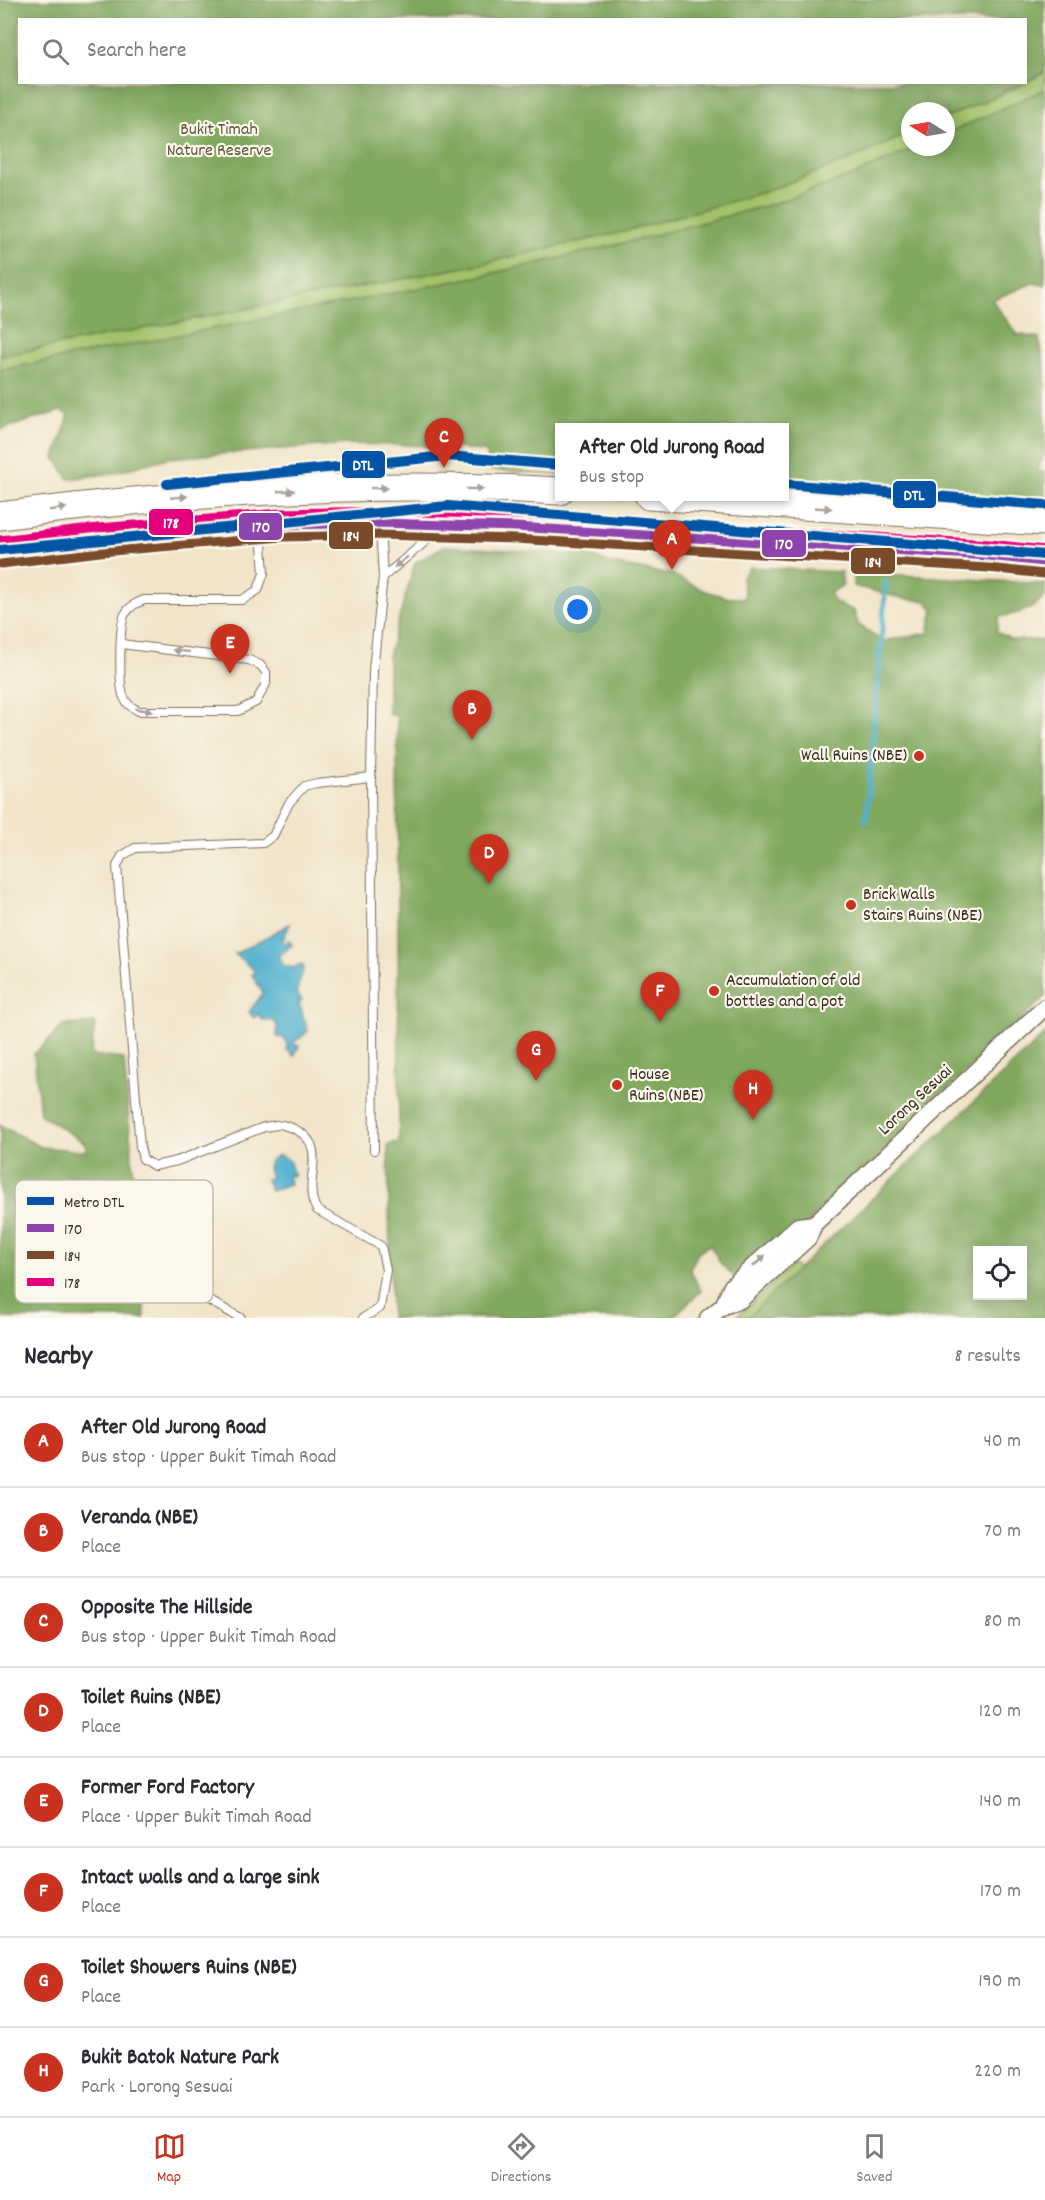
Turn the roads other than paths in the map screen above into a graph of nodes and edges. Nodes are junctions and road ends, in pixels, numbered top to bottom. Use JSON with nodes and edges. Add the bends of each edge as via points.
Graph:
{"nodes":[{"id":1,"x":555,"y":491,"type":"edge"},
{"id":2,"x":231,"y":493,"type":"junction"},
{"id":3,"x":721,"y":501,"type":"edge"},
{"id":4,"x":764,"y":504,"type":"junction"},
{"id":5,"x":0,"y":516,"type":"edge"},
{"id":6,"x":1045,"y":522,"type":"edge"},
{"id":7,"x":380,"y":523,"type":"junction"},
{"id":8,"x":445,"y":525,"type":"junction"},
{"id":9,"x":270,"y":526,"type":"junction"},
{"id":10,"x":788,"y":543,"type":"junction"},
{"id":11,"x":4,"y":550,"type":"edge"},
{"id":12,"x":1045,"y":562,"type":"edge"},
{"id":13,"x":383,"y":577,"type":"junction"},
{"id":14,"x":121,"y":644,"type":"junction"},
{"id":15,"x":371,"y":777,"type":"junction"},
{"id":16,"x":1045,"y":1007,"type":"edge"},
{"id":17,"x":374,"y":1150,"type":"dead end"},
{"id":18,"x":213,"y":1303,"type":"edge"},
{"id":19,"x":241,"y":1318,"type":"edge"},
{"id":20,"x":363,"y":1318,"type":"edge"},
{"id":21,"x":708,"y":1318,"type":"edge"}],
"edges":[{"from":2,"to":1,"type":"highway","one_way":true,"via":[[416,488]]},
{"from":5,"to":2,"type":"highway","one_way":true},
{"from":2,"to":9,"type":"highway","via":[[232,509]]},
{"from":3,"to":4,"type":"highway"},
{"from":4,"to":6,"type":"highway","one_way":true},
{"from":4,"to":10,"type":"highway","via":[[780,512]]},
{"from":7,"to":8,"type":"highway"},
{"from":7,"to":9,"type":"highway"},
{"from":7,"to":13,"type":"lane"},
{"from":8,"to":10,"type":"highway"},
{"from":8,"to":13,"type":"lane","one_way":true},
{"from":9,"to":11,"type":"highway"},
{"from":9,"to":14,"type":"lane","via":[[258,590],[242,600],[144,600],[124,615]]},
{"from":10,"to":12,"type":"highway"},
{"from":13,"to":15,"type":"lane","via":[[373,670]]},
{"from":14,"to":14,"type":"lane","one_way":true,"via":[[123,693],[129,706],[139,711],[238,711],[256,702],[266,684],[266,672],[249,660]]},
{"from":15,"to":17,"type":"lane"},
{"from":15,"to":20,"type":"lane","via":[[304,786],[273,836],[263,843],[135,848],[122,856],[117,866],[143,1159],[154,1166],[264,1127],[300,1129],[315,1157],[310,1200],[317,1210],[381,1246],[386,1270],[380,1308]]},
{"from":16,"to":21,"type":"street","name":"Lorong Sesuai","via":[[814,1224],[798,1226],[732,1286],[723,1306]]},
{"from":18,"to":19,"type":"lane"}]}
